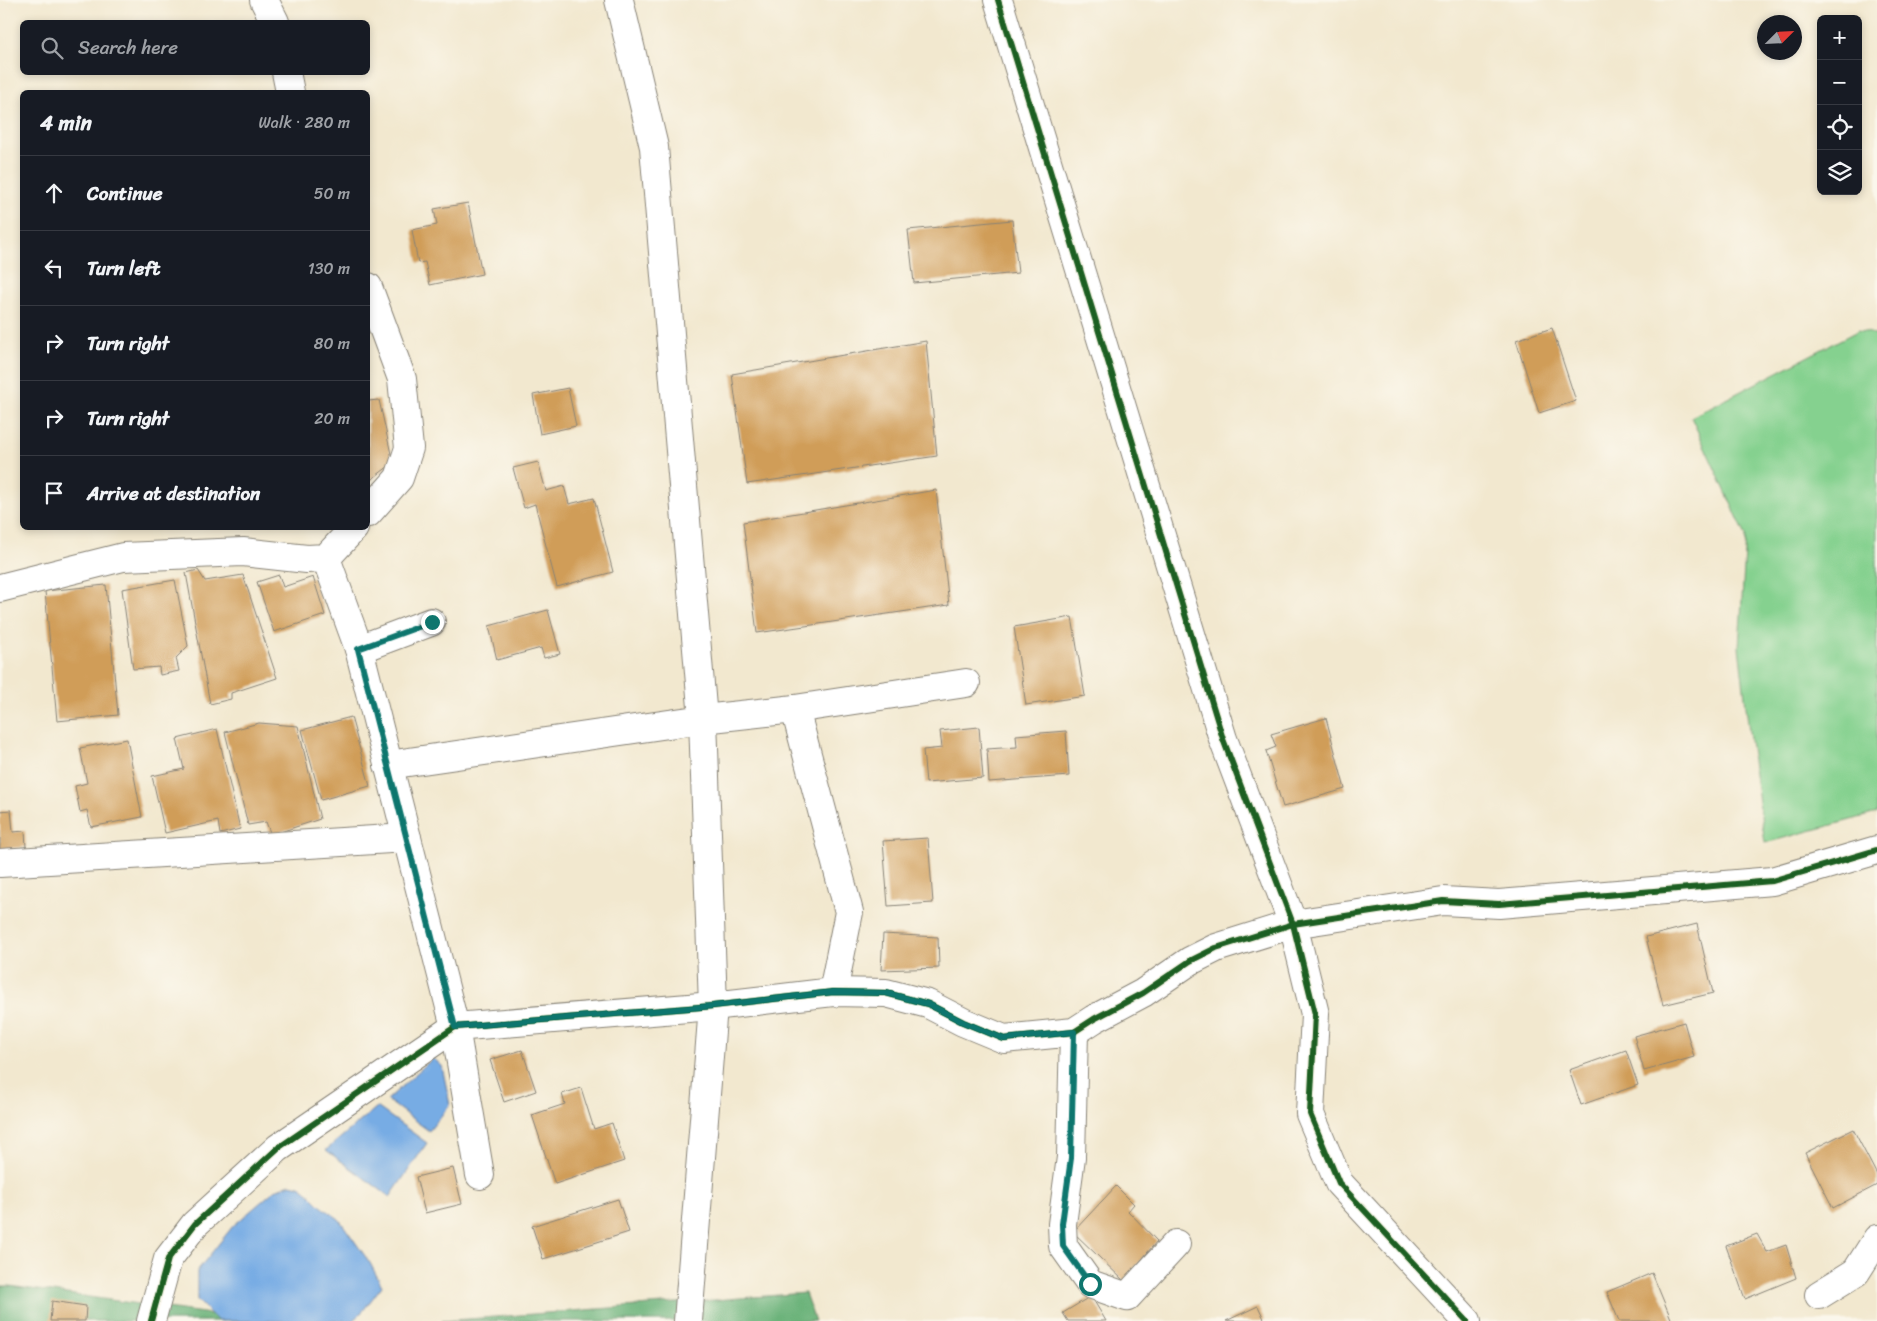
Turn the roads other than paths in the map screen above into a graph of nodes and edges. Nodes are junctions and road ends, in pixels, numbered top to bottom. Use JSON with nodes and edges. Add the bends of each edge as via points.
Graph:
{"nodes":[{"id":1,"x":264,"y":0,"type":"edge"},
{"id":2,"x":619,"y":0,"type":"edge"},
{"id":3,"x":998,"y":0,"type":"edge"},
{"id":4,"x":274,"y":20,"type":"edge"},
{"id":5,"x":287,"y":75,"type":"edge"},
{"id":6,"x":290,"y":90,"type":"edge"},
{"id":7,"x":370,"y":292,"type":"edge"},
{"id":8,"x":370,"y":511,"type":"edge"},
{"id":9,"x":352,"y":530,"type":"edge"},
{"id":10,"x":326,"y":558,"type":"junction"},
{"id":11,"x":0,"y":588,"type":"edge"},
{"id":12,"x":432,"y":622,"type":"dead end"},
{"id":13,"x":358,"y":649,"type":"junction"},
{"id":14,"x":966,"y":683,"type":"dead end"},
{"id":15,"x":795,"y":709,"type":"junction"},
{"id":16,"x":703,"y":719,"type":"junction"},
{"id":17,"x":388,"y":765,"type":"junction"},
{"id":18,"x":407,"y":838,"type":"junction"},
{"id":19,"x":1877,"y":850,"type":"edge"},
{"id":20,"x":0,"y":863,"type":"edge"},
{"id":21,"x":1293,"y":924,"type":"junction"},
{"id":22,"x":833,"y":992,"type":"junction"},
{"id":23,"x":713,"y":1006,"type":"junction"},
{"id":24,"x":455,"y":1027,"type":"junction"},
{"id":25,"x":1074,"y":1032,"type":"junction"},
{"id":26,"x":480,"y":1175,"type":"dead end"},
{"id":27,"x":1877,"y":1239,"type":"edge"},
{"id":28,"x":1176,"y":1244,"type":"dead end"},
{"id":29,"x":1819,"y":1295,"type":"dead end"},
{"id":30,"x":150,"y":1321,"type":"edge"},
{"id":31,"x":688,"y":1321,"type":"edge"},
{"id":32,"x":1467,"y":1321,"type":"edge"}],
"edges":[{"from":1,"to":4,"type":"street"},
{"from":2,"to":16,"type":"street","via":[[654,147]]},
{"from":3,"to":21,"type":"street","via":[[1223,739]]},
{"from":5,"to":6,"type":"street"},
{"from":7,"to":8,"type":"street","via":[[402,379],[409,448],[399,478]]},
{"from":9,"to":10,"type":"street"},
{"from":10,"to":11,"type":"street","via":[[243,552],[122,557]]},
{"from":10,"to":13,"type":"street"},
{"from":12,"to":13,"type":"street"},
{"from":13,"to":17,"type":"street"},
{"from":14,"to":15,"type":"street"},
{"from":15,"to":16,"type":"street"},
{"from":15,"to":22,"type":"street","via":[[849,912]]},
{"from":16,"to":17,"type":"street"},
{"from":16,"to":23,"type":"street"},
{"from":17,"to":18,"type":"street"},
{"from":18,"to":20,"type":"street"},
{"from":18,"to":24,"type":"street"},
{"from":19,"to":21,"type":"street","via":[[1772,881],[1499,904],[1444,901]]},
{"from":21,"to":25,"type":"street","via":[[1216,948],[1190,960],[1143,993]]},
{"from":21,"to":32,"type":"street","via":[[1315,1014],[1310,1114],[1339,1183]]},
{"from":22,"to":23,"type":"street"},
{"from":22,"to":25,"type":"street","via":[[886,993],[928,1004],[1004,1039]]},
{"from":23,"to":24,"type":"street"},
{"from":23,"to":31,"type":"street"},
{"from":24,"to":26,"type":"street"},
{"from":24,"to":30,"type":"street","via":[[278,1148],[195,1224],[168,1259]]},
{"from":25,"to":28,"type":"street","via":[[1071,1158],[1062,1224],[1063,1246],[1090,1284],[1127,1297]]},
{"from":27,"to":29,"type":"street","via":[[1856,1272]]}]}
